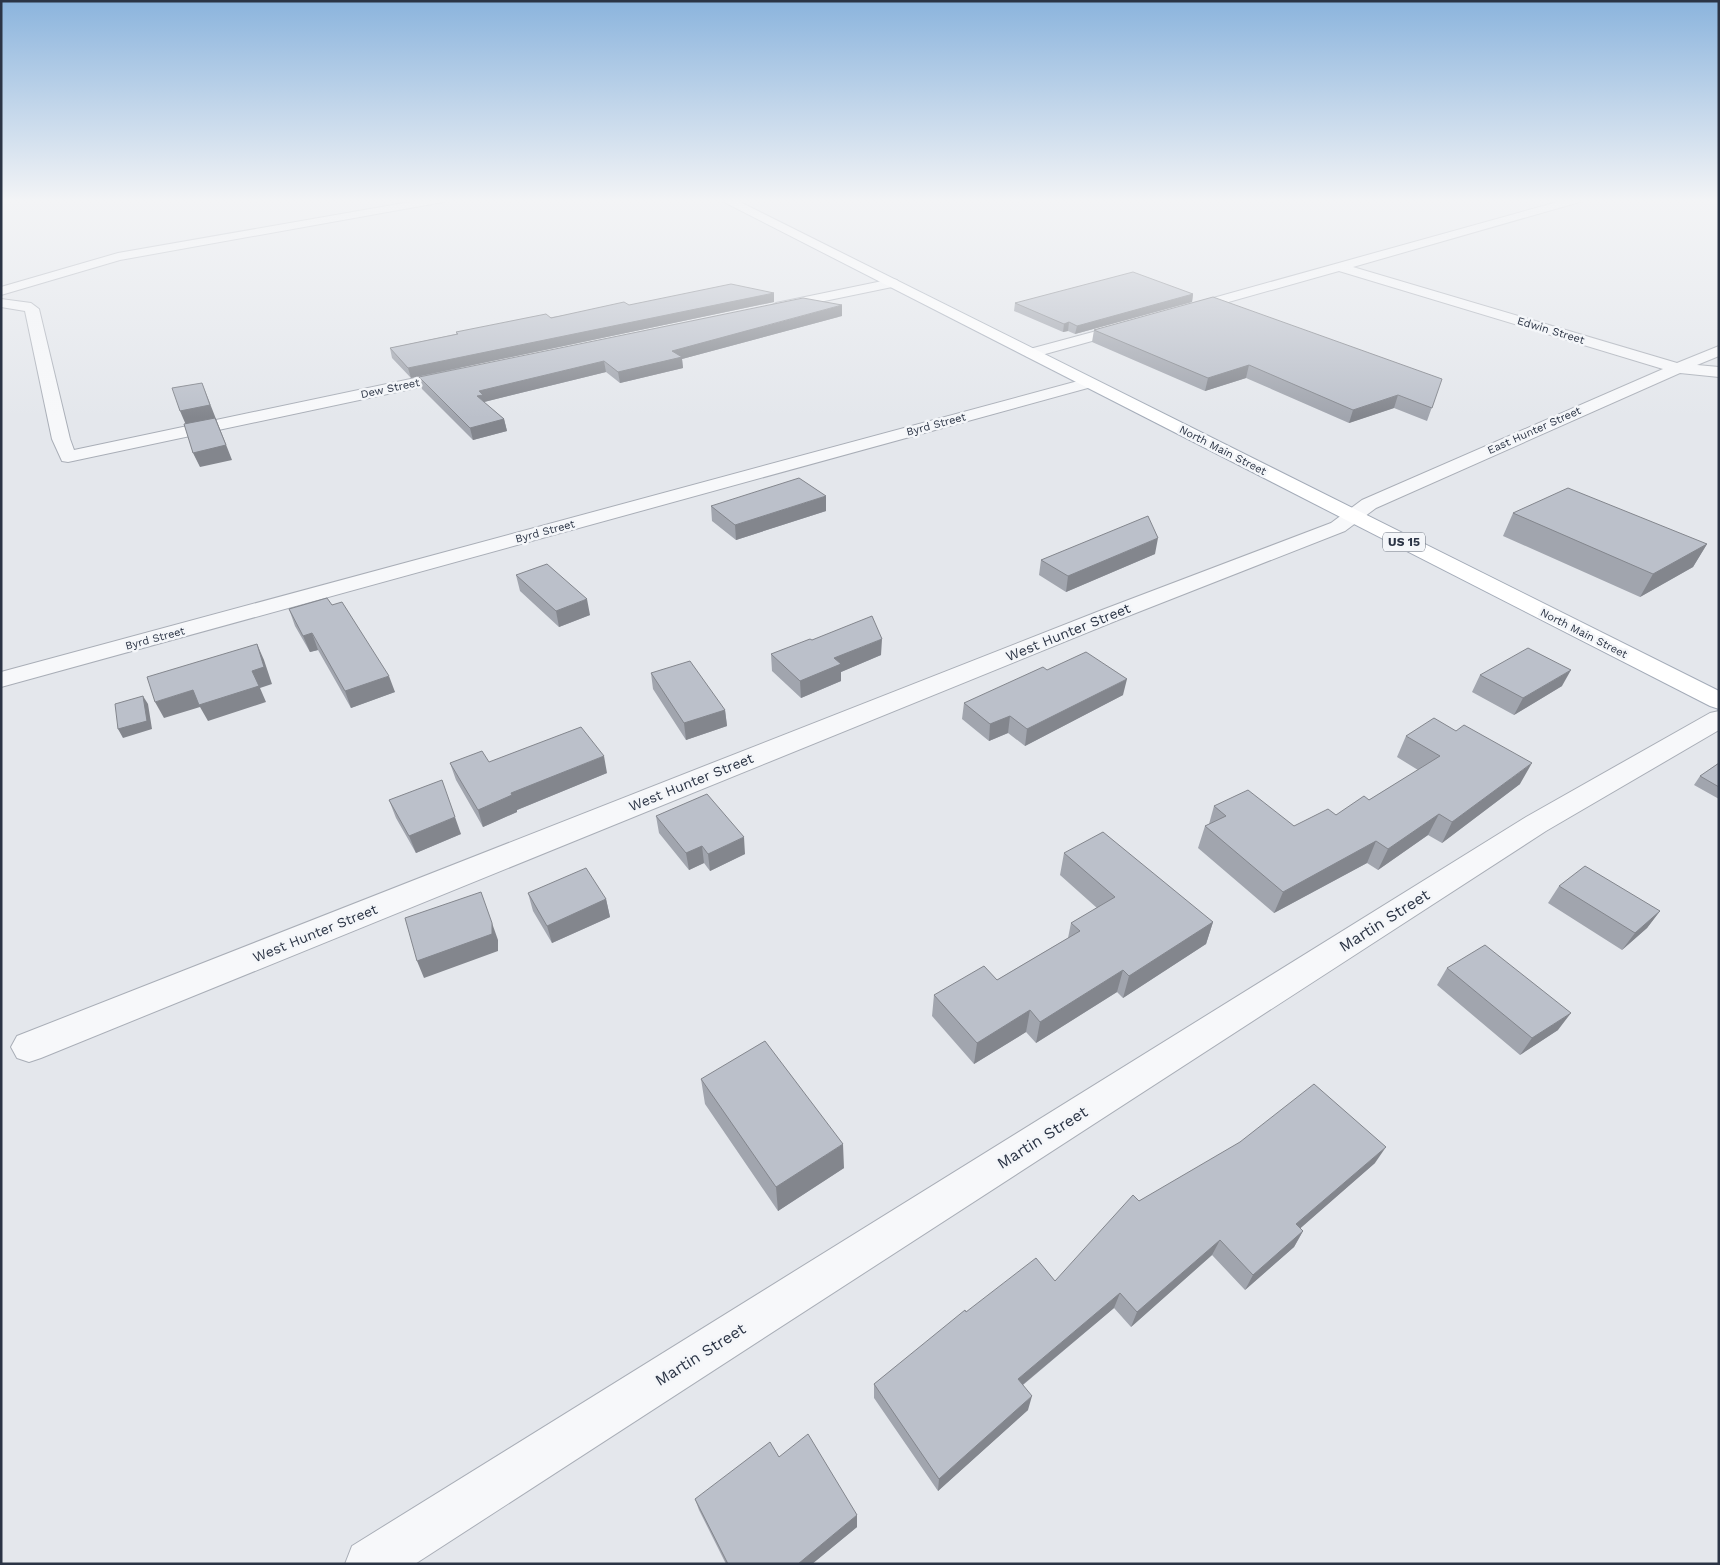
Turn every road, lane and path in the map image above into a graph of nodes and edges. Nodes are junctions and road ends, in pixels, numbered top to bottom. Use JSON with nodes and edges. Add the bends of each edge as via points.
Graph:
{"nodes":[{"id":1,"x":65,"y":272,"type":"edge"},
{"id":2,"x":870,"y":272,"type":"edge"},
{"id":3,"x":1321,"y":272,"type":"edge"},
{"id":4,"x":1356,"y":272,"type":"edge"},
{"id":5,"x":892,"y":283,"type":"junction"},
{"id":6,"x":1,"y":290,"type":"edge"},
{"id":7,"x":1,"y":304,"type":"edge"},
{"id":8,"x":765,"y":310,"type":"edge"},
{"id":9,"x":1175,"y":313,"type":"edge"},
{"id":10,"x":1146,"y":321,"type":"edge"},
{"id":11,"x":1719,"y":350,"type":"edge"},
{"id":12,"x":1031,"y":353,"type":"junction"},
{"id":13,"x":1677,"y":368,"type":"junction"},
{"id":14,"x":475,"y":370,"type":"edge"},
{"id":15,"x":1719,"y":372,"type":"edge"},
{"id":16,"x":1089,"y":382,"type":"junction"},
{"id":17,"x":1353,"y":516,"type":"junction"},
{"id":18,"x":1,"y":680,"type":"edge"},
{"id":19,"x":1719,"y":701,"type":"edge"},
{"id":20,"x":1719,"y":719,"type":"edge"},
{"id":21,"x":29,"y":1047,"type":"dead end"},
{"id":22,"x":370,"y":1564,"type":"edge"}],
"edges":[{"from":1,"to":6,"type":"street"},
{"from":2,"to":5,"type":"main road","name":"North Main Street","number":"US 15"},
{"from":3,"to":9,"type":"street"},
{"from":4,"to":13,"type":"street","name":"Edwin Street"},
{"from":5,"to":8,"type":"street"},
{"from":5,"to":12,"type":"main road","name":"North Main Street","number":"US 15"},
{"from":7,"to":14,"type":"street","name":"Dew Street","via":[[32,309],[61,439],[68,457]]},
{"from":10,"to":12,"type":"street"},
{"from":11,"to":13,"type":"street","name":"East Hunter Street"},
{"from":12,"to":16,"type":"main road","name":"North Main Street","number":"US 15"},
{"from":13,"to":15,"type":"street","name":"Edwin Street"},
{"from":13,"to":17,"type":"street","name":"East Hunter Street","via":[[1432,475],[1369,504]]},
{"from":16,"to":17,"type":"main road","name":"North Main Street","number":"US 15"},
{"from":16,"to":18,"type":"street","name":"Byrd Street"},
{"from":17,"to":19,"type":"main road","name":"North Main Street","number":"US 15"},
{"from":17,"to":21,"type":"street","name":"West Hunter Street","via":[[1338,527],[1110,614]]},
{"from":20,"to":22,"type":"street","name":"Martin Street","via":[[1536,824]]}]}
